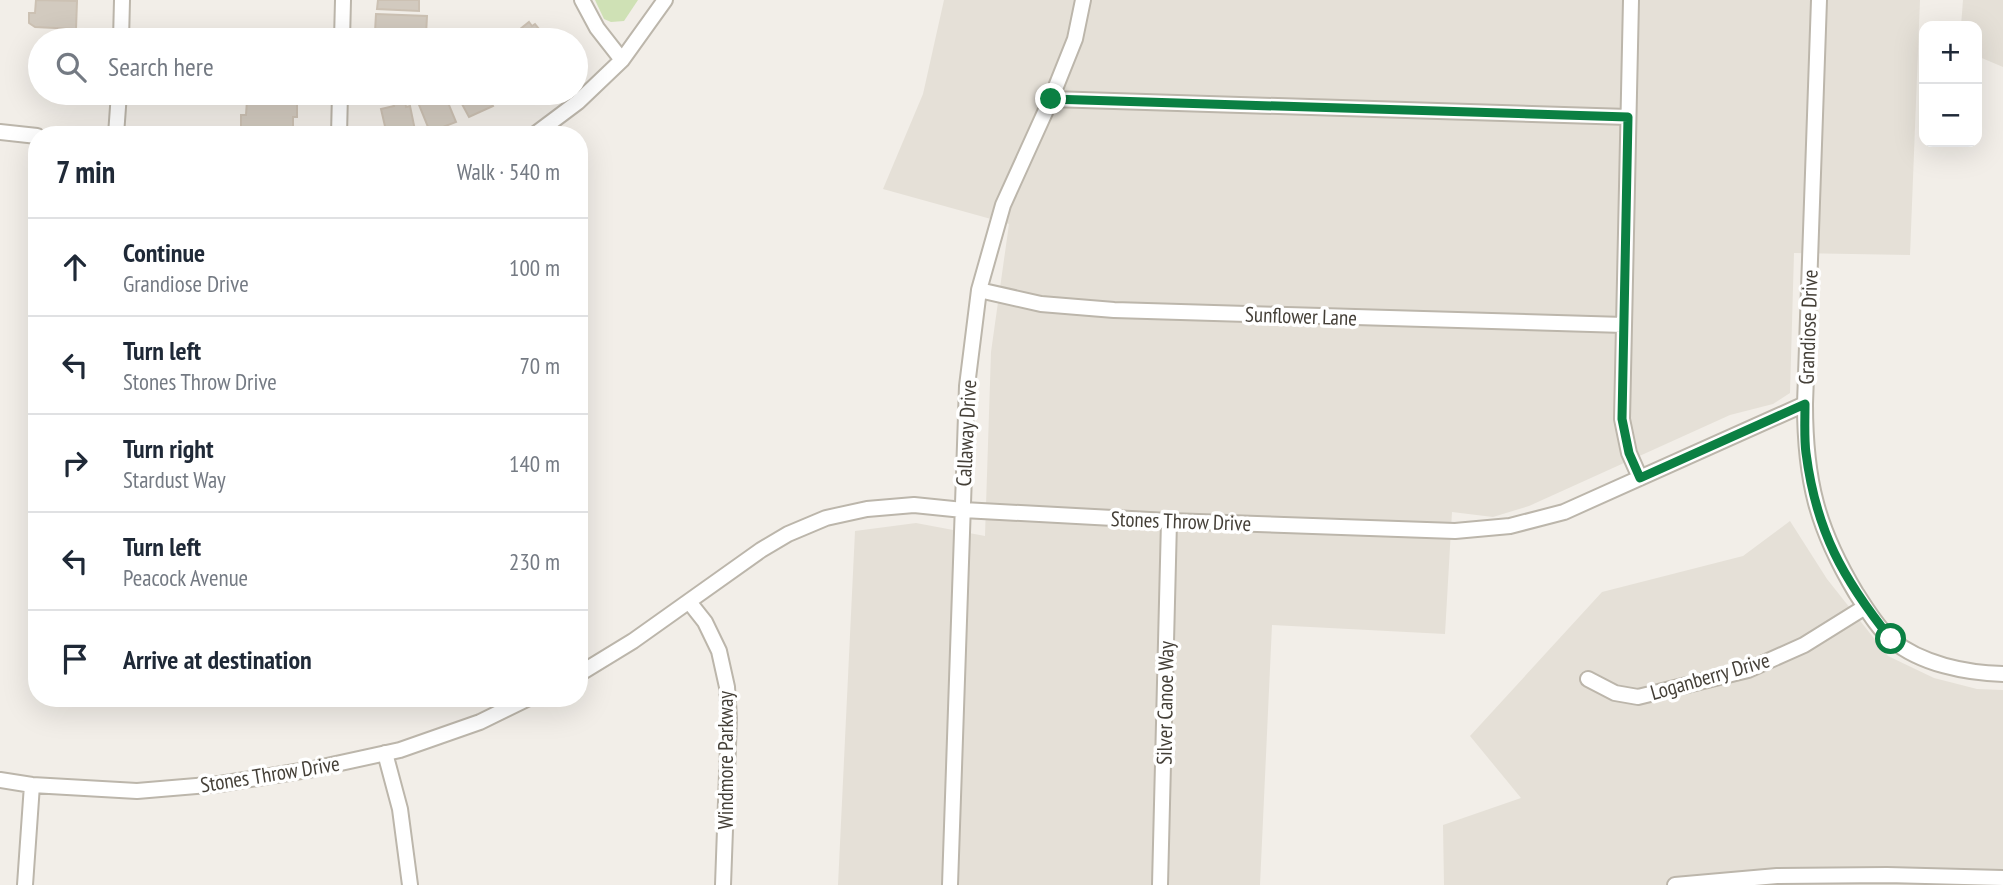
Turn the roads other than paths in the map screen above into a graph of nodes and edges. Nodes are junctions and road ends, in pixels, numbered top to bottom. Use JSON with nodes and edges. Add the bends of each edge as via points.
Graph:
{"nodes":[{"id":1,"x":122,"y":0,"type":"edge"},
{"id":2,"x":343,"y":0,"type":"edge"},
{"id":3,"x":582,"y":0,"type":"edge"},
{"id":4,"x":665,"y":0,"type":"edge"},
{"id":5,"x":1083,"y":0,"type":"edge"},
{"id":6,"x":1631,"y":0,"type":"edge"},
{"id":7,"x":1819,"y":0,"type":"edge"},
{"id":8,"x":121,"y":28,"type":"edge"},
{"id":9,"x":342,"y":28,"type":"edge"},
{"id":10,"x":622,"y":60,"type":"junction"},
{"id":11,"x":588,"y":92,"type":"edge"},
{"id":12,"x":1051,"y":99,"type":"junction"},
{"id":13,"x":118,"y":105,"type":"edge"},
{"id":14,"x":340,"y":105,"type":"edge"},
{"id":15,"x":574,"y":105,"type":"edge"},
{"id":16,"x":1628,"y":117,"type":"junction"},
{"id":17,"x":117,"y":126,"type":"edge"},
{"id":18,"x":339,"y":126,"type":"edge"},
{"id":19,"x":546,"y":126,"type":"edge"},
{"id":20,"x":0,"y":132,"type":"edge"},
{"id":21,"x":28,"y":135,"type":"edge"},
{"id":22,"x":979,"y":290,"type":"junction"},
{"id":23,"x":1624,"y":325,"type":"junction"},
{"id":24,"x":1805,"y":404,"type":"junction"},
{"id":25,"x":1640,"y":478,"type":"junction"},
{"id":26,"x":963,"y":510,"type":"junction"},
{"id":27,"x":1169,"y":521,"type":"junction"},
{"id":28,"x":690,"y":603,"type":"junction"},
{"id":29,"x":1865,"y":607,"type":"junction"},
{"id":30,"x":588,"y":668,"type":"edge"},
{"id":31,"x":2003,"y":674,"type":"edge"},
{"id":32,"x":1588,"y":679,"type":"dead end"},
{"id":33,"x":511,"y":707,"type":"edge"},
{"id":34,"x":385,"y":753,"type":"junction"},
{"id":35,"x":0,"y":780,"type":"edge"},
{"id":36,"x":32,"y":785,"type":"junction"},
{"id":37,"x":2003,"y":878,"type":"edge"},
{"id":38,"x":1887,"y":880,"type":"edge"},
{"id":39,"x":25,"y":885,"type":"edge"},
{"id":40,"x":410,"y":885,"type":"edge"},
{"id":41,"x":723,"y":885,"type":"edge"},
{"id":42,"x":950,"y":885,"type":"edge"},
{"id":43,"x":1160,"y":885,"type":"edge"},
{"id":44,"x":1675,"y":885,"type":"edge"}],
"edges":[{"from":1,"to":8,"type":"street"},
{"from":2,"to":9,"type":"street"},
{"from":3,"to":10,"type":"street","via":[[597,29]]},
{"from":4,"to":10,"type":"street"},
{"from":5,"to":12,"type":"street","name":"Callaway Drive","via":[[1075,39]]},
{"from":6,"to":16,"type":"street"},
{"from":7,"to":24,"type":"street","name":"Grandiose Drive"},
{"from":10,"to":11,"type":"street"},
{"from":12,"to":16,"type":"street"},
{"from":12,"to":22,"type":"street","name":"Callaway Drive","via":[[1003,205]]},
{"from":13,"to":17,"type":"street"},
{"from":14,"to":18,"type":"street"},
{"from":15,"to":19,"type":"street"},
{"from":16,"to":23,"type":"street"},
{"from":20,"to":21,"type":"street"},
{"from":22,"to":23,"type":"street","name":"Sunflower Lane","via":[[1041,304],[1114,310]]},
{"from":22,"to":26,"type":"street","name":"Callaway Drive","via":[[967,386]]},
{"from":23,"to":25,"type":"street","via":[[1622,419]]},
{"from":24,"to":25,"type":"street","name":"Stones Throw Drive"},
{"from":24,"to":29,"type":"street","name":"Grandiose Drive","via":[[1805,451],[1815,504],[1835,557]]},
{"from":25,"to":27,"type":"street","name":"Stones Throw Drive","via":[[1564,512],[1510,526],[1455,531]]},
{"from":26,"to":27,"type":"street","name":"Stones Throw Drive"},
{"from":26,"to":28,"type":"street","name":"Stones Throw Drive","via":[[914,505],[826,518],[761,550]]},
{"from":26,"to":42,"type":"street","name":"Callaway Drive"},
{"from":27,"to":43,"type":"street","name":"Silver Canoe Way"},
{"from":28,"to":30,"type":"street","name":"Stones Throw Drive"},
{"from":28,"to":41,"type":"street","name":"Windmore Parkway","via":[[719,651],[727,687]]},
{"from":29,"to":31,"type":"street","name":"Grandiose Drive","via":[[1891,639],[1929,661]]},
{"from":29,"to":32,"type":"street","name":"Loganberry Drive","via":[[1804,645],[1748,670],[1638,697],[1615,693]]},
{"from":33,"to":34,"type":"street","name":"Stones Throw Drive","via":[[480,722]]},
{"from":34,"to":36,"type":"street","name":"Stones Throw Drive","via":[[220,784],[137,791]]},
{"from":34,"to":40,"type":"street","via":[[400,809]]},
{"from":35,"to":36,"type":"street","name":"Stones Throw Drive"},
{"from":36,"to":39,"type":"street"},
{"from":37,"to":38,"type":"street"},
{"from":38,"to":44,"type":"street","via":[[1777,876]]}]}
